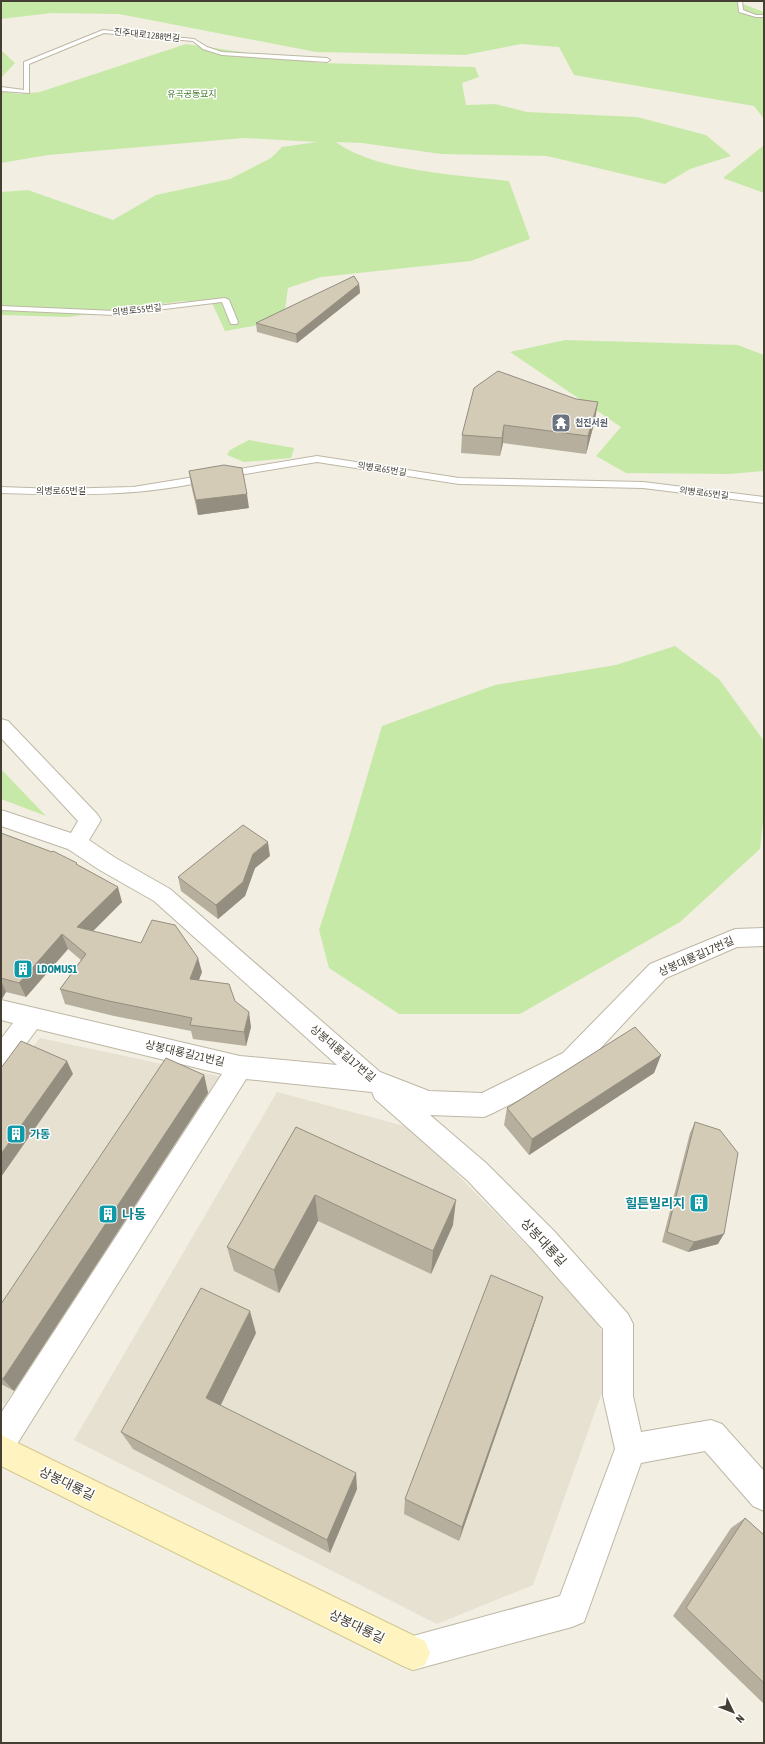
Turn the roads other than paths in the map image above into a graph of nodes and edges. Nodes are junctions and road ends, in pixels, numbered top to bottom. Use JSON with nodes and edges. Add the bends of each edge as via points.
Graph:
{"nodes":[{"id":1,"x":740,"y":1,"type":"edge"},
{"id":2,"x":764,"y":16,"type":"edge"},
{"id":3,"x":327,"y":60,"type":"dead end"},
{"id":4,"x":1,"y":89,"type":"edge"},
{"id":5,"x":1,"y":308,"type":"edge"},
{"id":6,"x":234,"y":322,"type":"dead end"},
{"id":7,"x":1,"y":490,"type":"edge"},
{"id":8,"x":764,"y":500,"type":"edge"},
{"id":9,"x":1,"y":726,"type":"edge"},
{"id":10,"x":1,"y":818,"type":"edge"},
{"id":11,"x":76,"y":843,"type":"junction"},
{"id":12,"x":764,"y":937,"type":"edge"},
{"id":13,"x":1,"y":1010,"type":"edge"},
{"id":14,"x":32,"y":1017,"type":"junction"},
{"id":15,"x":1,"y":1058,"type":"edge"},
{"id":16,"x":240,"y":1067,"type":"junction"},
{"id":17,"x":371,"y":1080,"type":"junction"},
{"id":18,"x":1,"y":1441,"type":"edge"},
{"id":19,"x":630,"y":1449,"type":"junction"},
{"id":20,"x":1,"y":1450,"type":"edge"},
{"id":21,"x":764,"y":1495,"type":"edge"},
{"id":22,"x":412,"y":1653,"type":"joint"}],
"edges":[{"from":1,"to":2,"type":"lane","via":[[741,11]]},
{"from":3,"to":4,"type":"lane","name":"진주대로1288번길","via":[[222,53],[205,48],[194,40],[102,31],[26,63],[27,92]]},
{"from":5,"to":6,"type":"lane","name":"의병로55번길","via":[[115,313],[225,300]]},
{"from":7,"to":8,"type":"lane","name":"의병로65번길","via":[[133,490],[317,459],[459,481],[643,485]]},
{"from":9,"to":11,"type":"street","via":[[90,820]]},
{"from":10,"to":11,"type":"street","name":"상봉대룡길17번길"},
{"from":11,"to":17,"type":"street","name":"상봉대룡길17번길","via":[[162,894]]},
{"from":12,"to":17,"type":"street","name":"상봉대룡길17번길","via":[[735,938],[658,971],[572,1061],[484,1105],[428,1103]]},
{"from":13,"to":14,"type":"street","name":"상봉대룡길21번길"},
{"from":14,"to":15,"type":"street"},
{"from":14,"to":16,"type":"street","name":"상봉대룡길21번길"},
{"from":16,"to":17,"type":"street","name":"상봉대룡길21번길"},
{"from":16,"to":18,"type":"street"},
{"from":17,"to":19,"type":"street","name":"상봉대룡길","via":[[477,1172],[545,1242],[618,1324],[618,1396]]},
{"from":19,"to":21,"type":"street","via":[[711,1435]]},
{"from":19,"to":22,"type":"street","name":"상봉대룡길","via":[[572,1610]]},
{"from":20,"to":22,"type":"street","name":"상봉대룡길"}]}
